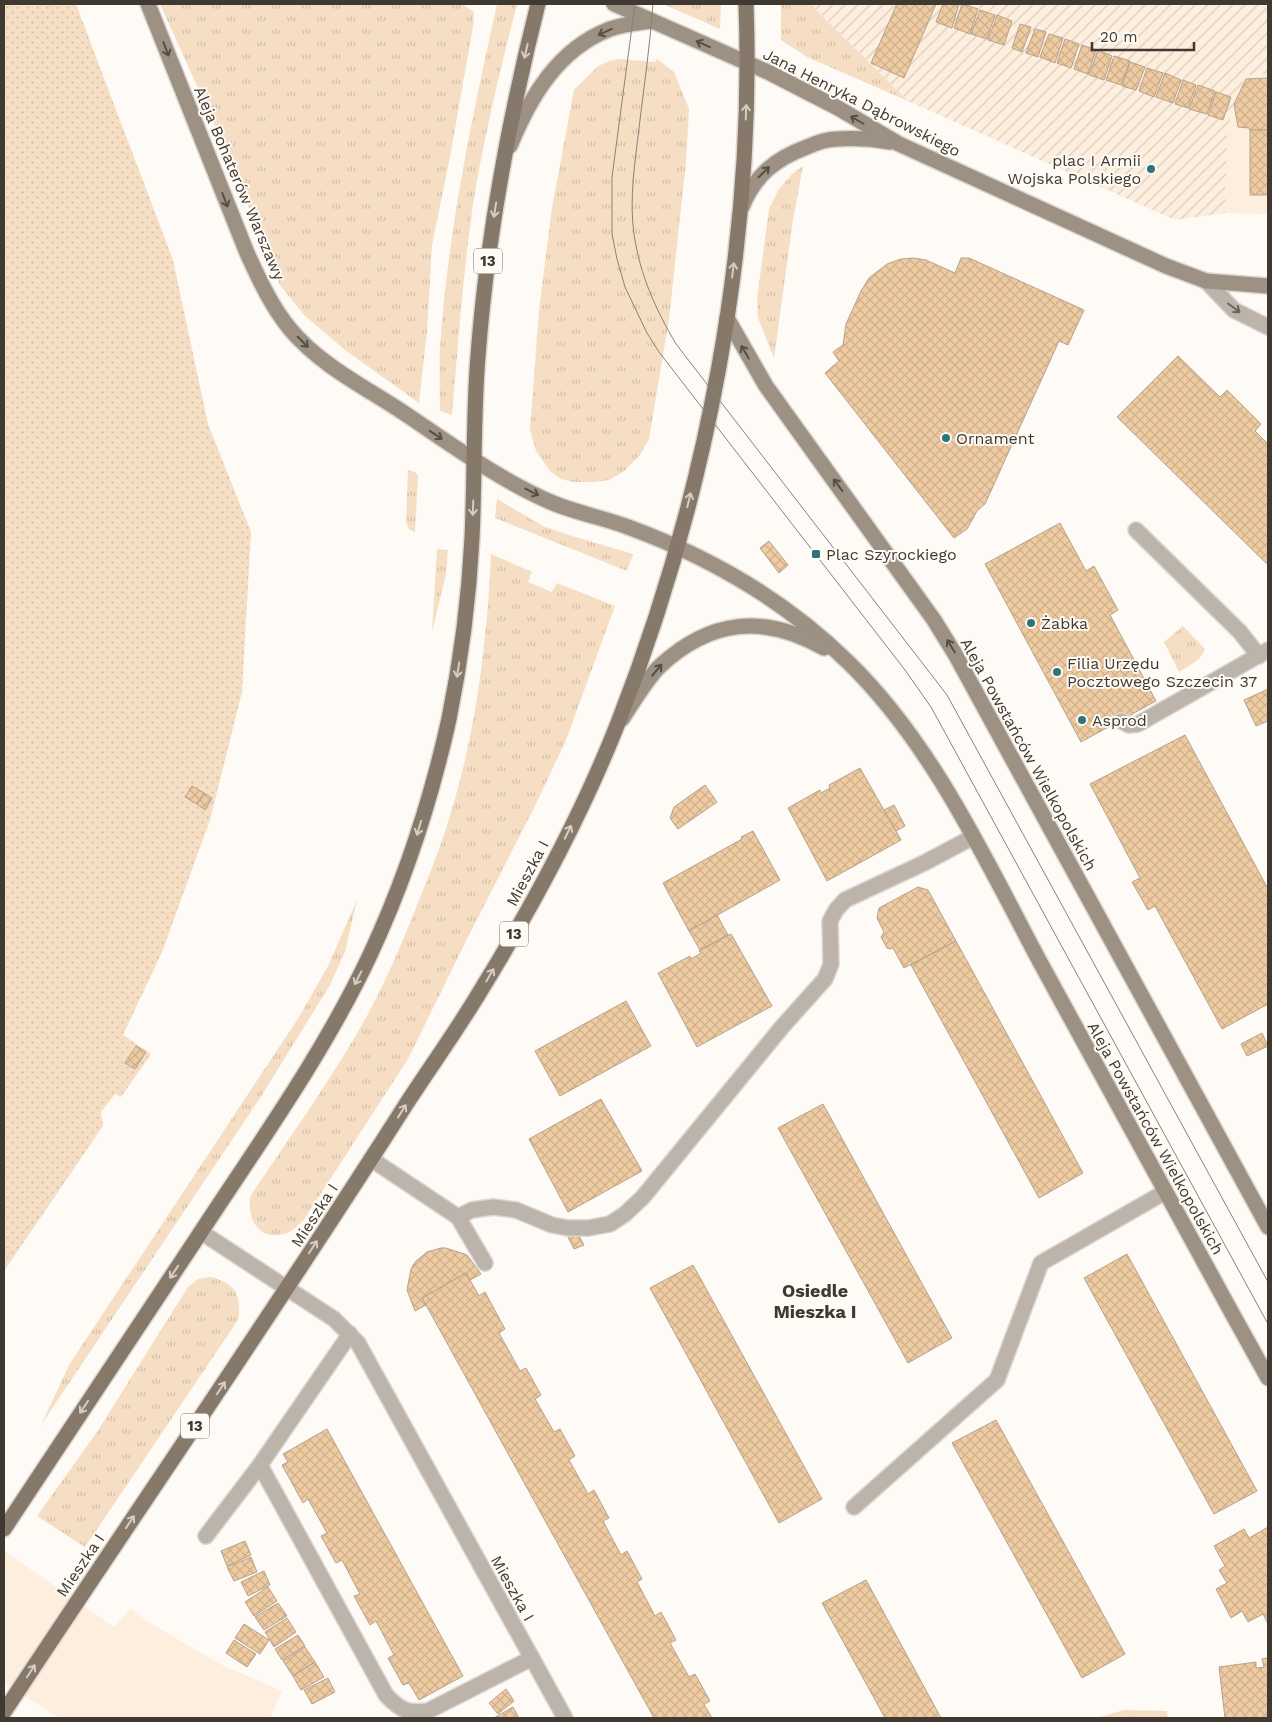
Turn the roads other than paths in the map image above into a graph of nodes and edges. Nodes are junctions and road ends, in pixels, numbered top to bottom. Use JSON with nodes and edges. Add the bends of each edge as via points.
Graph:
{"nodes":[{"id":1,"x":148,"y":4,"type":"edge"},
{"id":2,"x":538,"y":4,"type":"edge"},
{"id":3,"x":614,"y":4,"type":"edge"},
{"id":4,"x":746,"y":4,"type":"edge"},
{"id":5,"x":652,"y":21,"type":"junction"},
{"id":6,"x":748,"y":64,"type":"junction"},
{"id":7,"x":900,"y":144,"type":"junction"},
{"id":8,"x":504,"y":162,"type":"junction"},
{"id":9,"x":740,"y":214,"type":"junction"},
{"id":10,"x":1206,"y":281,"type":"junction"},
{"id":11,"x":1268,"y":286,"type":"edge"},
{"id":12,"x":727,"y":318,"type":"junction"},
{"id":13,"x":1268,"y":327,"type":"edge"},
{"id":14,"x":475,"y":460,"type":"junction"},
{"id":15,"x":1136,"y":530,"type":"dead end"},
{"id":16,"x":678,"y":547,"type":"junction"},
{"id":17,"x":1264,"y":653,"type":"edge"},
{"id":18,"x":848,"y":662,"type":"junction"},
{"id":19,"x":1121,"y":721,"type":"dead end"},
{"id":20,"x":618,"y":724,"type":"junction"},
{"id":21,"x":972,"y":836,"type":"junction"},
{"id":22,"x":371,"y":1159,"type":"junction"},
{"id":23,"x":1165,"y":1192,"type":"junction"},
{"id":24,"x":458,"y":1217,"type":"junction"},
{"id":25,"x":1268,"y":1227,"type":"edge"},
{"id":26,"x":201,"y":1232,"type":"junction"},
{"id":27,"x":485,"y":1262,"type":"dead end"},
{"id":28,"x":286,"y":1288,"type":"junction"},
{"id":29,"x":350,"y":1334,"type":"junction"},
{"id":30,"x":1268,"y":1378,"type":"edge"},
{"id":31,"x":260,"y":1465,"type":"junction"},
{"id":32,"x":854,"y":1507,"type":"dead end"},
{"id":33,"x":4,"y":1529,"type":"edge"},
{"id":34,"x":206,"y":1536,"type":"dead end"},
{"id":35,"x":532,"y":1658,"type":"junction"},
{"id":36,"x":4,"y":1712,"type":"edge"},
{"id":37,"x":565,"y":1718,"type":"edge"}],
"edges":[{"from":1,"to":14,"type":"street","name":"Aleja Bohaterów Warszawy","one_way":true,"via":[[246,253],[270,299],[290,328],[334,369]]},
{"from":2,"to":8,"type":"main road","number":"13","one_way":true},
{"from":3,"to":5,"type":"street","name":"Jana Henryka Dąbrowskiego"},
{"from":4,"to":6,"type":"main road","number":"13"},
{"from":6,"to":5,"type":"street","name":"Jana Henryka Dąbrowskiego","one_way":true},
{"from":5,"to":8,"type":"street","one_way":true,"via":[[611,29],[593,37],[563,59],[536,92]]},
{"from":7,"to":6,"type":"street","name":"Jana Henryka Dąbrowskiego","one_way":true,"via":[[838,108]]},
{"from":9,"to":6,"type":"main road","number":"13","one_way":true},
{"from":9,"to":7,"type":"street","one_way":true,"via":[[757,179],[792,152],[836,139]]},
{"from":7,"to":10,"type":"street","name":"Jana Henryka Dąbrowskiego","via":[[1166,266]]},
{"from":8,"to":14,"type":"main road","number":"13","one_way":true,"via":[[477,361]]},
{"from":12,"to":9,"type":"main road","number":"13","one_way":true},
{"from":10,"to":11,"type":"street","name":"Jana Henryka Dąbrowskiego"},
{"from":10,"to":13,"type":"street","name":"Jana Henryka Dąbrowskiego","one_way":true,"via":[[1234,310]]},
{"from":16,"to":12,"type":"main road","number":"13","one_way":true,"via":[[714,393]]},
{"from":25,"to":12,"type":"street","name":"Aleja Powstańców Wielkopolskich","one_way":true,"via":[[975,688],[934,620],[766,386]]},
{"from":14,"to":16,"type":"street","name":"Aleja Bohaterów Warszawy","one_way":true,"via":[[553,503],[629,527]]},
{"from":14,"to":26,"type":"main road","number":"13","one_way":true,"via":[[469,582],[458,669],[436,771],[406,870],[369,958],[337,1018]]},
{"from":15,"to":17,"type":"street"},
{"from":16,"to":18,"type":"street","name":"Aleja Powstańców Wielkopolskich","via":[[720,568],[789,611]]},
{"from":16,"to":20,"type":"main road","name":"Mieszka I","number":"13"},
{"from":17,"to":19,"type":"street","via":[[1138,724],[1129,725]]},
{"from":20,"to":18,"type":"street","one_way":true,"via":[[658,667],[695,640],[722,629],[752,625],[779,628]]},
{"from":18,"to":21,"type":"street","name":"Aleja Powstańców Wielkopolskich","via":[[910,732]]},
{"from":22,"to":20,"type":"main road","name":"Mieszka I","number":"13","one_way":true,"via":[[477,998],[512,937],[565,840]]},
{"from":21,"to":23,"type":"street","name":"Aleja Powstańców Wielkopolskich"},
{"from":21,"to":24,"type":"street","via":[[846,900],[836,910],[830,921],[831,964],[825,979],[647,1193],[625,1214],[610,1224],[588,1228],[552,1225],[516,1210],[493,1207],[472,1210]]},
{"from":22,"to":24,"type":"street"},
{"from":28,"to":22,"type":"main road","name":"Mieszka I","number":"13","one_way":true},
{"from":23,"to":30,"type":"street","name":"Aleja Powstańców Wielkopolskich"},
{"from":23,"to":32,"type":"street","via":[[1041,1263],[997,1380]]},
{"from":24,"to":27,"type":"street"},
{"from":26,"to":28,"type":"street","name":"Mieszka I"},
{"from":26,"to":33,"type":"main road","number":"13","one_way":true},
{"from":28,"to":29,"type":"street","name":"Mieszka I","via":[[334,1319]]},
{"from":36,"to":28,"type":"main road","name":"Mieszka I","number":"13","one_way":true},
{"from":29,"to":31,"type":"street"},
{"from":29,"to":35,"type":"street","name":"Mieszka I","via":[[358,1343]]},
{"from":31,"to":34,"type":"street"},
{"from":31,"to":35,"type":"street","via":[[386,1695],[397,1707],[415,1713],[428,1711]]},
{"from":35,"to":37,"type":"street","name":"Mieszka I"}]}
